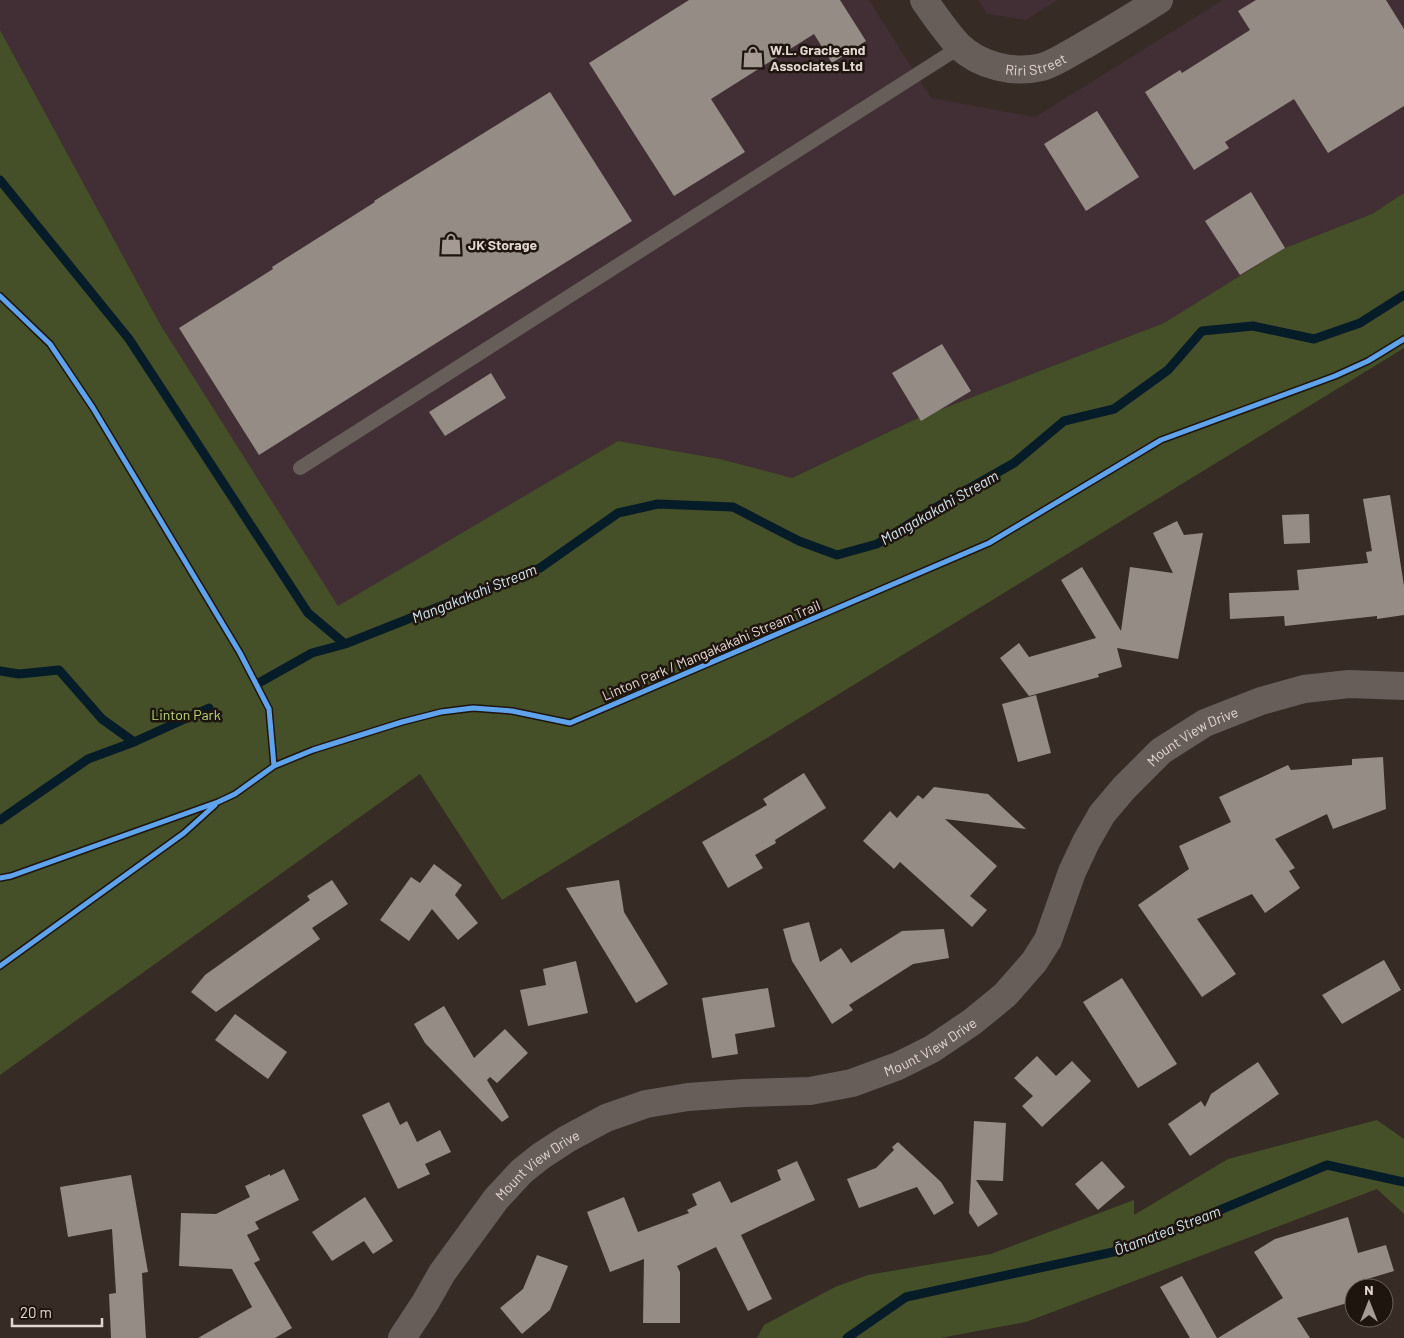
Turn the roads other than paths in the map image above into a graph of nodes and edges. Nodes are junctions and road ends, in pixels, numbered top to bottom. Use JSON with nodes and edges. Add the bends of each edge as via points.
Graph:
{"nodes":[{"id":1,"x":924,"y":0,"type":"edge"},
{"id":2,"x":1158,"y":0,"type":"edge"},
{"id":3,"x":960,"y":47,"type":"junction"},
{"id":4,"x":300,"y":468,"type":"dead end"},
{"id":5,"x":1404,"y":686,"type":"edge"},
{"id":6,"x":402,"y":1338,"type":"edge"}],
"edges":[{"from":1,"to":3,"type":"street","name":"Riri Street"},
{"from":2,"to":3,"type":"street","name":"Riri Street","via":[[1103,35],[1042,67],[1000,68]]},
{"from":3,"to":4,"type":"lane"},
{"from":5,"to":6,"type":"street","name":"Mount View Drive","via":[[1349,684],[1304,689],[1270,698],[1206,724],[1161,751],[1102,814],[1072,872],[1048,940],[1034,962],[1005,995],[972,1022],[932,1049],[852,1084],[810,1091],[688,1097],[646,1104],[606,1118],[567,1139],[540,1156],[496,1199],[442,1273]]}]}
